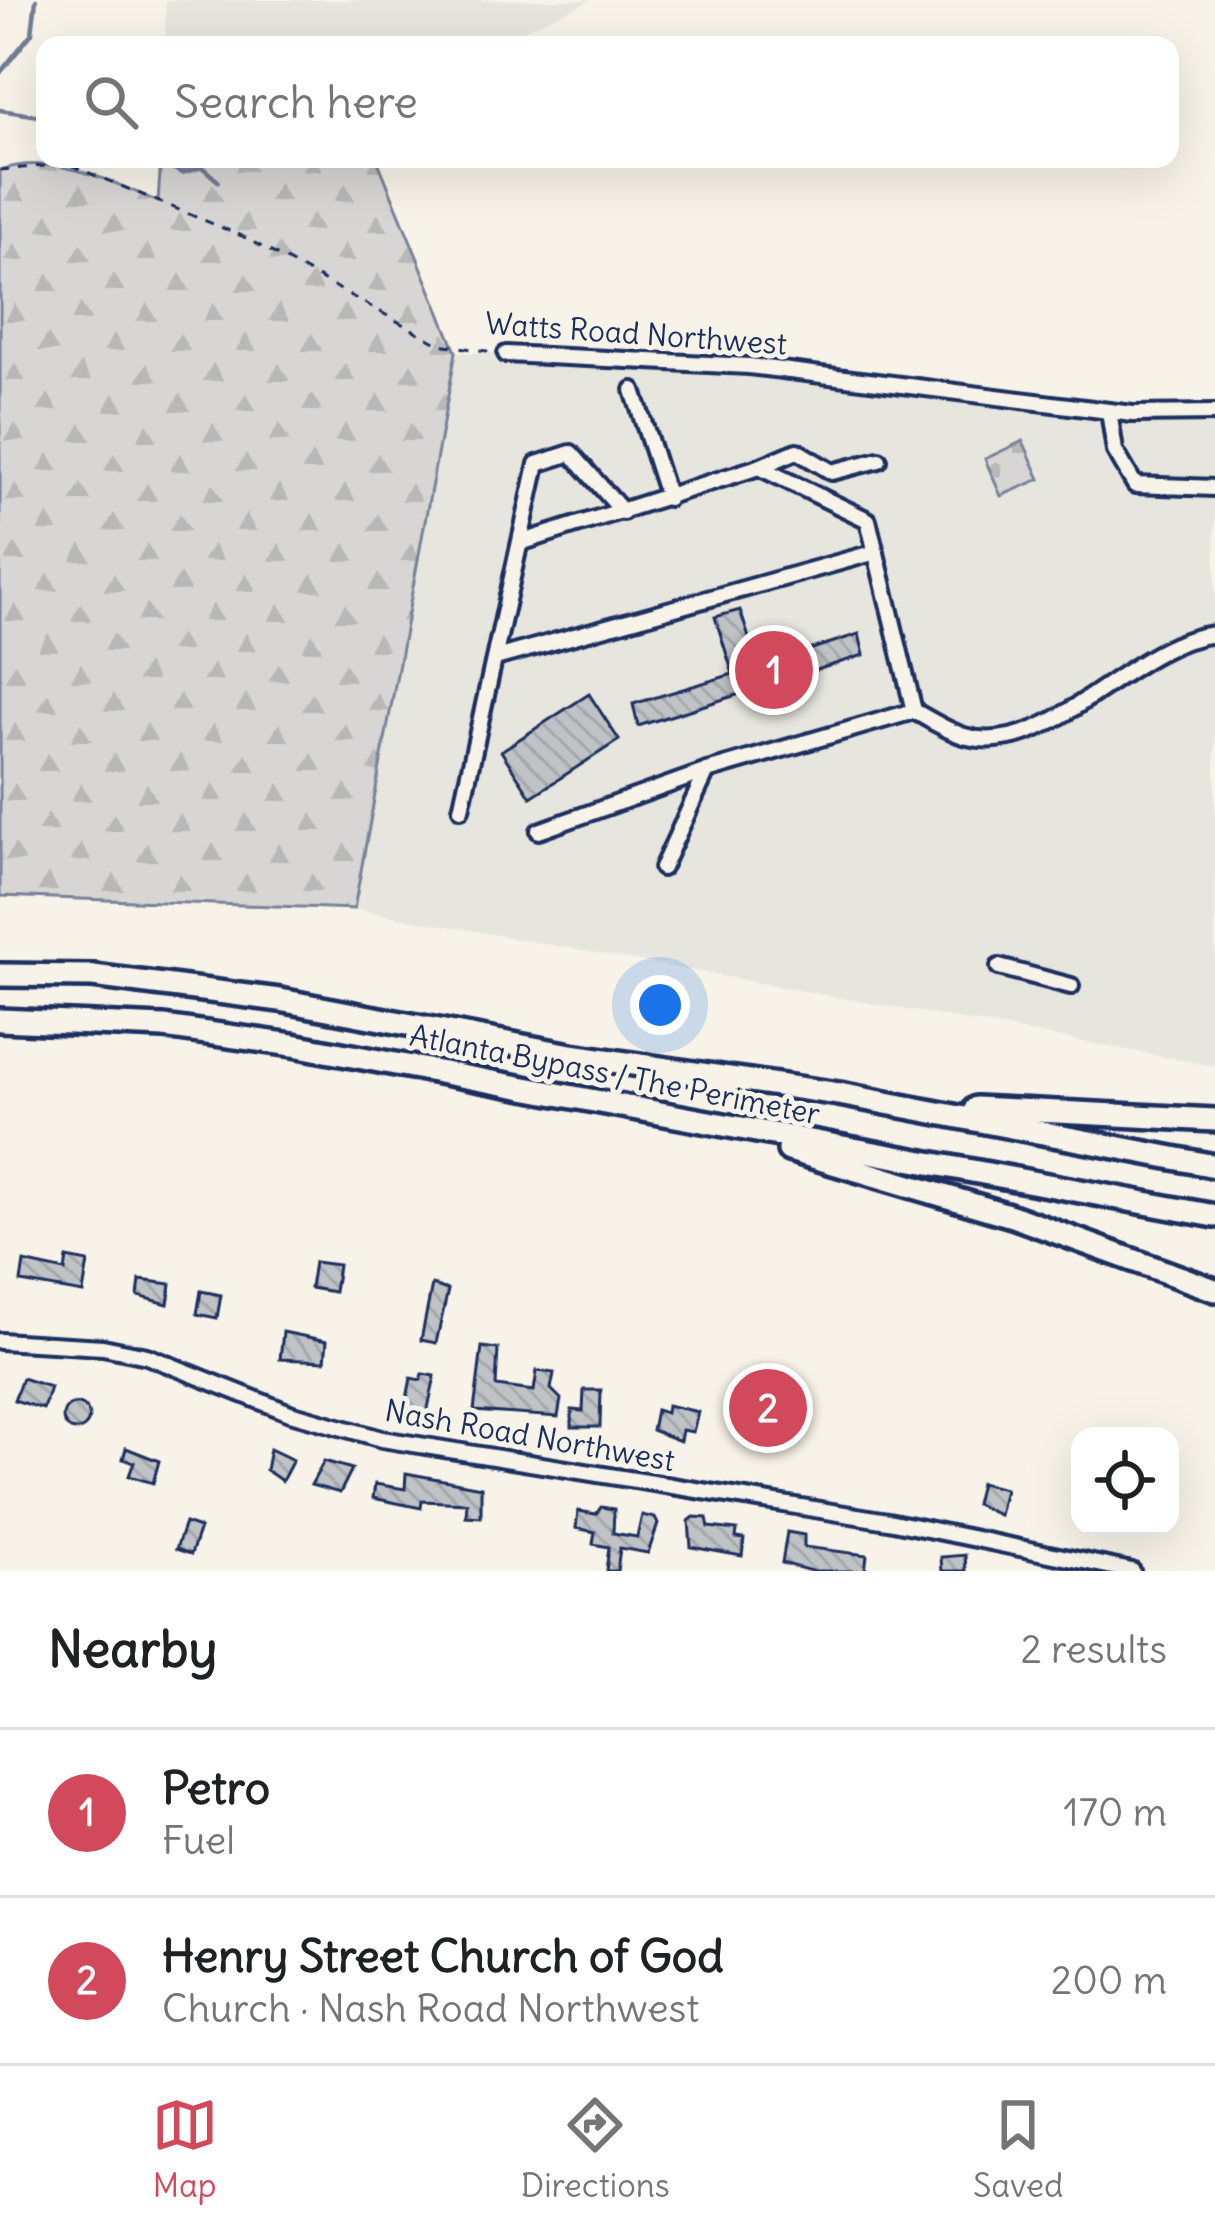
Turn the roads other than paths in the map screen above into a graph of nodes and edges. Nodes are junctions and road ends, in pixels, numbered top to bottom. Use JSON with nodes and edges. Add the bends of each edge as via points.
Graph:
{"nodes":[{"id":1,"x":506,"y":355,"type":"road end"},
{"id":2,"x":633,"y":390,"type":"dead end"},
{"id":3,"x":1101,"y":410,"type":"junction"},
{"id":4,"x":1215,"y":413,"type":"edge"},
{"id":5,"x":879,"y":460,"type":"dead end"},
{"id":6,"x":759,"y":466,"type":"junction"},
{"id":7,"x":1215,"y":488,"type":"edge"},
{"id":8,"x":668,"y":498,"type":"junction"},
{"id":9,"x":622,"y":512,"type":"junction"},
{"id":10,"x":523,"y":542,"type":"junction"},
{"id":11,"x":876,"y":552,"type":"junction"},
{"id":12,"x":1215,"y":634,"type":"edge"},
{"id":13,"x":499,"y":657,"type":"junction"},
{"id":14,"x":914,"y":711,"type":"junction"},
{"id":15,"x":707,"y":771,"type":"junction"},
{"id":16,"x":461,"y":809,"type":"dead end"},
{"id":17,"x":539,"y":831,"type":"dead end"},
{"id":18,"x":662,"y":868,"type":"dead end"},
{"id":19,"x":999,"y":967,"type":"dead end"},
{"id":20,"x":0,"y":976,"type":"edge"},
{"id":21,"x":1071,"y":986,"type":"dead end"},
{"id":22,"x":0,"y":1020,"type":"edge"},
{"id":23,"x":839,"y":1094,"type":"junction"},
{"id":24,"x":679,"y":1117,"type":"junction"},
{"id":25,"x":1215,"y":1120,"type":"edge"},
{"id":26,"x":1215,"y":1166,"type":"edge"},
{"id":27,"x":1215,"y":1216,"type":"edge"},
{"id":28,"x":1215,"y":1290,"type":"edge"},
{"id":29,"x":0,"y":1341,"type":"edge"},
{"id":30,"x":1132,"y":1571,"type":"edge"}],
"edges":[{"from":1,"to":3,"type":"street","name":"Watts Road Northwest","via":[[749,366]]},
{"from":2,"to":8,"type":"street"},
{"from":3,"to":4,"type":"street","name":"Watts Road Northwest"},
{"from":3,"to":7,"type":"street","via":[[1135,485]]},
{"from":5,"to":6,"type":"street","via":[[832,472],[797,452]]},
{"from":6,"to":8,"type":"street"},
{"from":6,"to":11,"type":"street","via":[[868,520]]},
{"from":8,"to":9,"type":"street"},
{"from":9,"to":10,"type":"street"},
{"from":9,"to":10,"type":"street","via":[[571,453],[537,464]]},
{"from":10,"to":13,"type":"street"},
{"from":11,"to":13,"type":"street"},
{"from":11,"to":14,"type":"street"},
{"from":12,"to":14,"type":"street","via":[[1187,637],[1129,666],[1064,714],[1010,739],[964,736]]},
{"from":13,"to":16,"type":"street"},
{"from":14,"to":15,"type":"street"},
{"from":15,"to":17,"type":"street"},
{"from":15,"to":18,"type":"street"},
{"from":19,"to":21,"type":"street"},
{"from":20,"to":23,"type":"highway","name":"Atlanta Bypass / The Perimeter","via":[[93,976],[280,1000]]},
{"from":22,"to":24,"type":"highway","name":"Atlanta Bypass / The Perimeter","via":[[228,1036]]},
{"from":23,"to":25,"type":"highway","via":[[1037,1114]]},
{"from":23,"to":26,"type":"highway","name":"Atlanta Bypass / The Perimeter"},
{"from":24,"to":27,"type":"highway","name":"Atlanta Bypass / The Perimeter"},
{"from":24,"to":28,"type":"highway","via":[[1012,1216]]},
{"from":29,"to":30,"type":"street","name":"Nash Road Northwest","via":[[147,1356],[290,1413],[382,1439],[888,1521]]}]}
